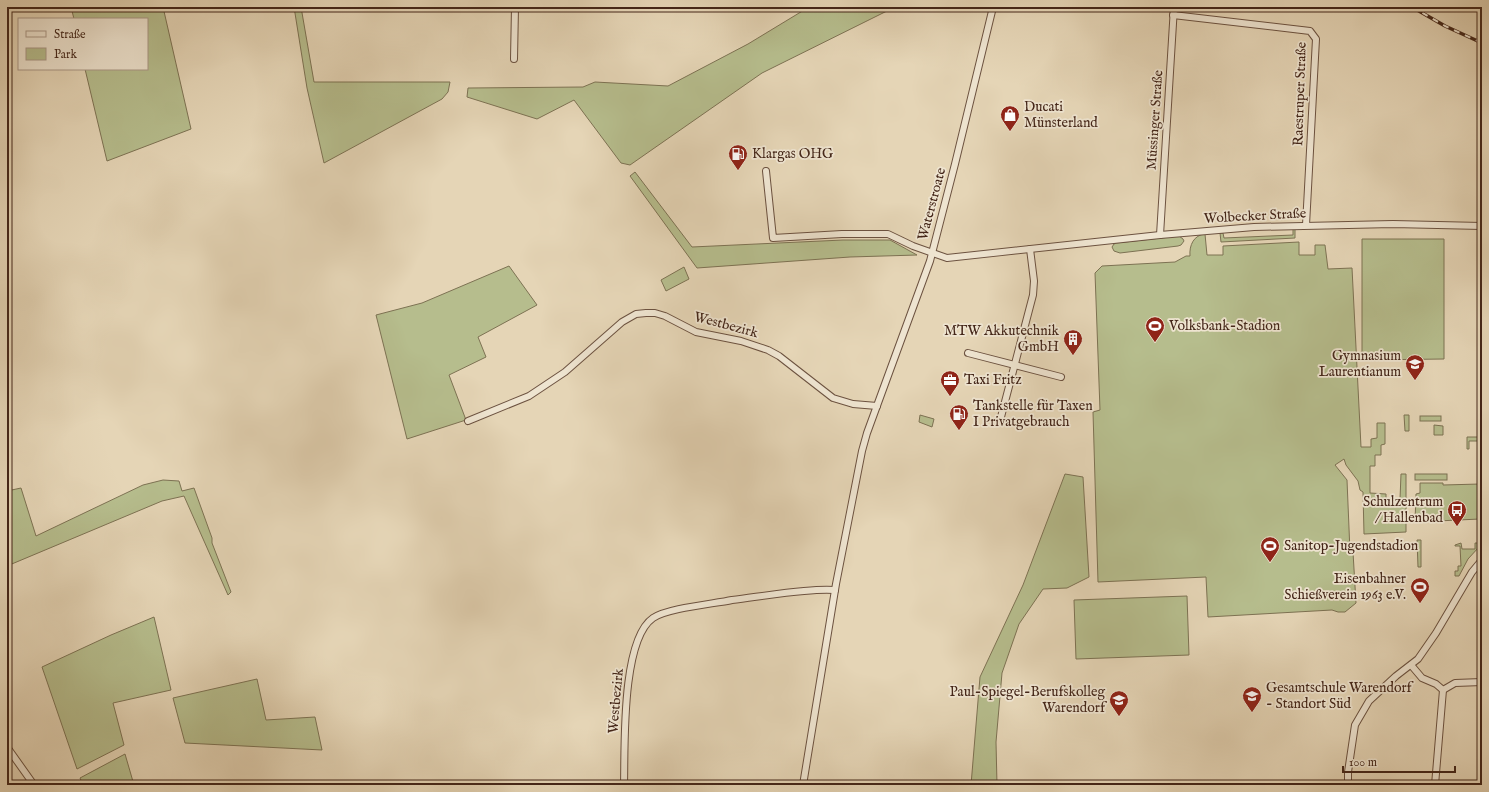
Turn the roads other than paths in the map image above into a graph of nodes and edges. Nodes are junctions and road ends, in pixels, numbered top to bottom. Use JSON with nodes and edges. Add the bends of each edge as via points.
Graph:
{"nodes":[{"id":1,"x":514,"y":7,"type":"edge"},
{"id":2,"x":993,"y":7,"type":"edge"},
{"id":3,"x":1174,"y":7,"type":"edge"},
{"id":4,"x":1173,"y":15,"type":"junction"},
{"id":5,"x":514,"y":59,"type":"dead end"},
{"id":6,"x":766,"y":171,"type":"dead end"},
{"id":7,"x":1306,"y":225,"type":"junction"},
{"id":8,"x":1482,"y":226,"type":"edge"},
{"id":9,"x":1160,"y":235,"type":"junction"},
{"id":10,"x":1030,"y":250,"type":"junction"},
{"id":11,"x":932,"y":253,"type":"junction"},
{"id":12,"x":968,"y":353,"type":"dead end"},
{"id":13,"x":1014,"y":366,"type":"junction"},
{"id":14,"x":1061,"y":377,"type":"dead end"},
{"id":15,"x":877,"y":406,"type":"junction"},
{"id":16,"x":1001,"y":417,"type":"dead end"},
{"id":17,"x":468,"y":421,"type":"dead end"},
{"id":18,"x":1482,"y":560,"type":"edge"},
{"id":19,"x":835,"y":590,"type":"junction"},
{"id":20,"x":1411,"y":665,"type":"junction"},
{"id":21,"x":1482,"y":682,"type":"edge"},
{"id":22,"x":1443,"y":690,"type":"junction"},
{"id":23,"x":8,"y":749,"type":"edge"},
{"id":24,"x":34,"y":785,"type":"edge"},
{"id":25,"x":624,"y":785,"type":"edge"},
{"id":26,"x":803,"y":785,"type":"edge"},
{"id":27,"x":1348,"y":785,"type":"edge"},
{"id":28,"x":1435,"y":785,"type":"edge"}],
"edges":[{"from":1,"to":5,"type":"street"},
{"from":2,"to":11,"type":"street","name":"Waterstroate"},
{"from":3,"to":4,"type":"street","name":"Müssinger Straße"},
{"from":4,"to":7,"type":"street","name":"Raestruper Straße","via":[[1310,31],[1316,39]]},
{"from":4,"to":9,"type":"street","name":"Müssinger Straße"},
{"from":6,"to":11,"type":"street","name":"Waterstroate","via":[[773,238],[888,234]]},
{"from":7,"to":8,"type":"street","name":"Wolbecker Straße"},
{"from":7,"to":9,"type":"street","name":"Wolbecker Straße"},
{"from":9,"to":10,"type":"street","name":"Wolbecker Straße"},
{"from":10,"to":11,"type":"street","name":"Wolbecker Straße","via":[[953,258]]},
{"from":10,"to":13,"type":"street","via":[[1034,287]]},
{"from":11,"to":15,"type":"street"},
{"from":12,"to":13,"type":"street"},
{"from":13,"to":14,"type":"street"},
{"from":13,"to":16,"type":"street"},
{"from":15,"to":17,"type":"street","name":"Westbezirk","via":[[853,404],[833,398],[768,350],[741,341],[696,332],[665,316],[646,313],[636,314],[622,322],[565,372],[529,396]]},
{"from":15,"to":19,"type":"street","via":[[862,451]]},
{"from":18,"to":20,"type":"street","via":[[1468,577],[1428,645]]},
{"from":19,"to":25,"type":"street","name":"Westbezirk","via":[[771,594],[672,611],[652,619],[639,638],[627,687]]},
{"from":19,"to":26,"type":"street"},
{"from":20,"to":22,"type":"street","via":[[1422,678]]},
{"from":20,"to":27,"type":"street","via":[[1369,700],[1355,725]]},
{"from":21,"to":22,"type":"street","via":[[1455,683]]},
{"from":22,"to":28,"type":"street"},
{"from":23,"to":24,"type":"street"}]}
